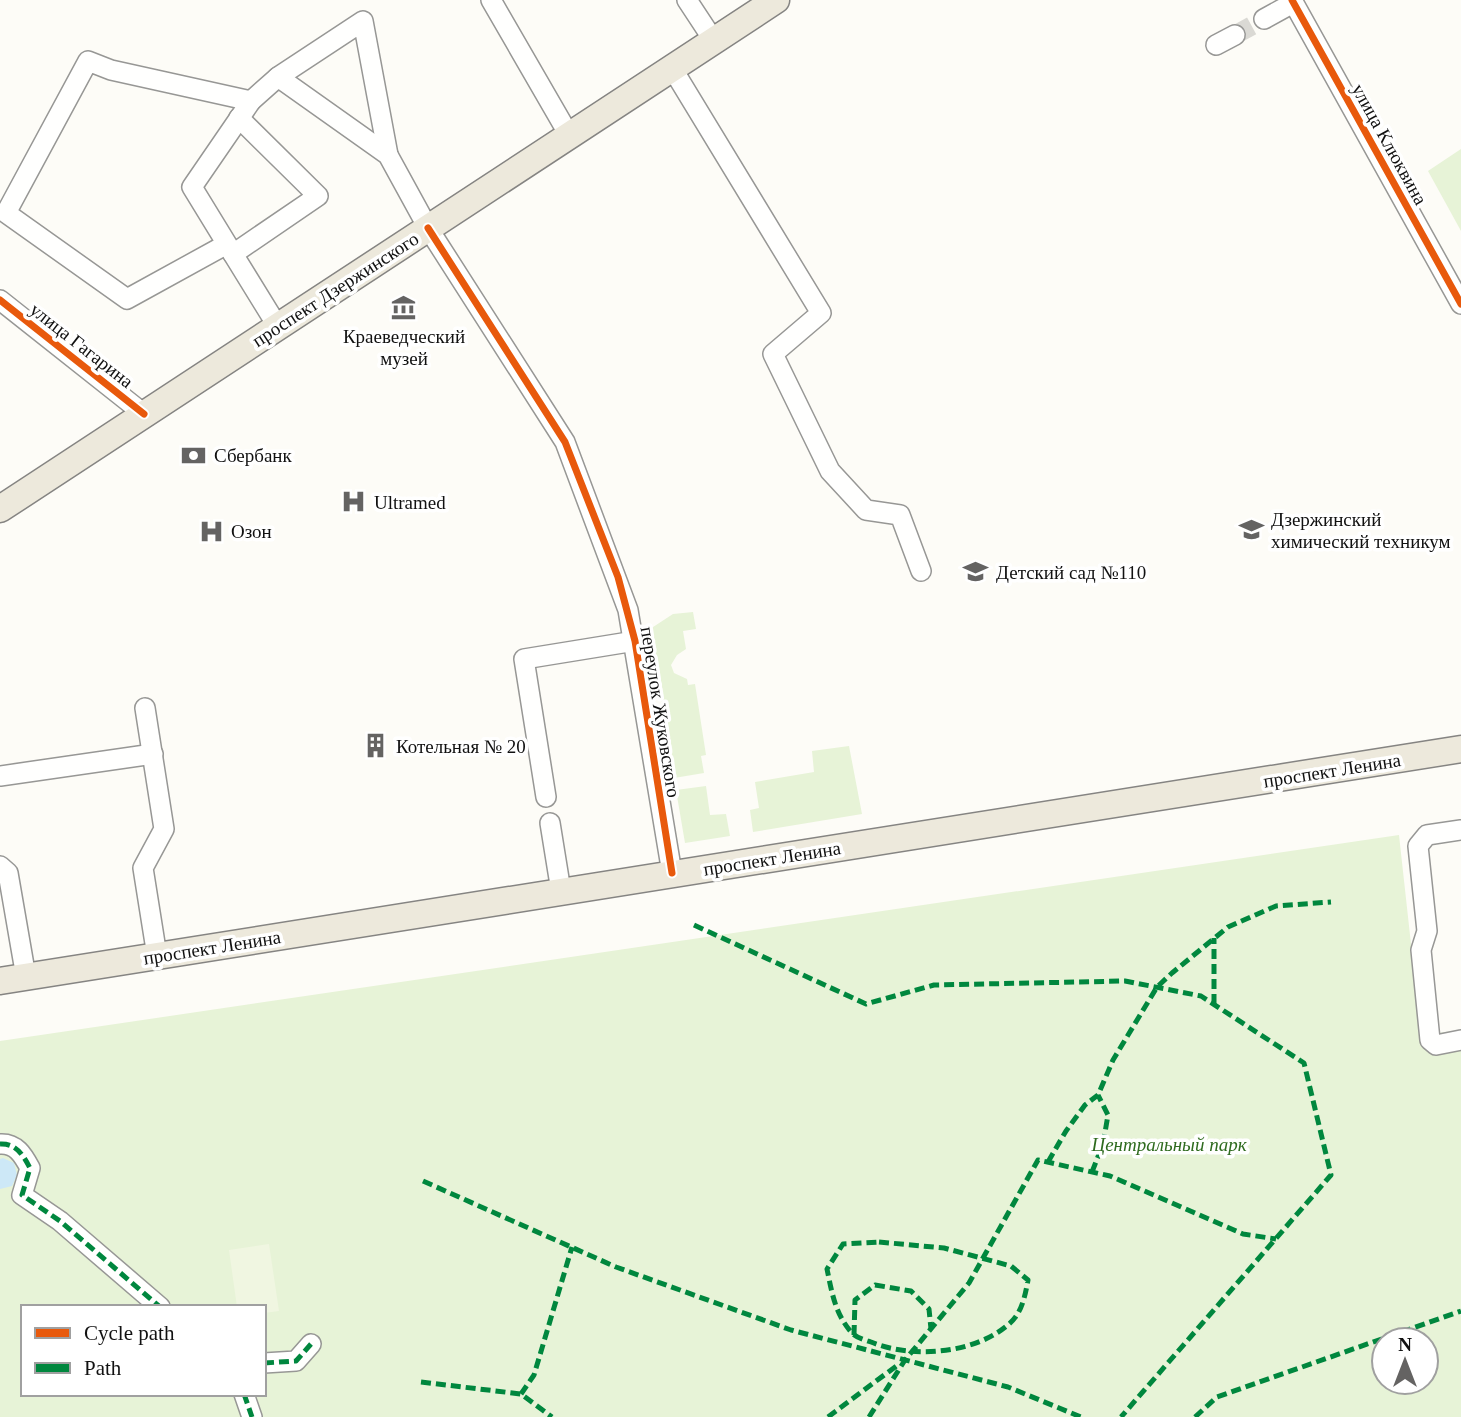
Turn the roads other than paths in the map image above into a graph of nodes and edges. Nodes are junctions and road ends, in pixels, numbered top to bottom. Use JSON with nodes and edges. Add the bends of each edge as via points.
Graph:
{"nodes":[{"id":1,"x":491,"y":0,"type":"edge"},
{"id":2,"x":687,"y":0,"type":"edge"},
{"id":3,"x":776,"y":0,"type":"edge"},
{"id":4,"x":1293,"y":1,"type":"edge"},
{"id":5,"x":1264,"y":19,"type":"tunnel mouth"},
{"id":6,"x":1235,"y":35,"type":"tunnel mouth"},
{"id":7,"x":714,"y":41,"type":"junction"},
{"id":8,"x":1216,"y":45,"type":"dead end"},
{"id":9,"x":672,"y":68,"type":"junction"},
{"id":10,"x":278,"y":77,"type":"junction"},
{"id":11,"x":251,"y":102,"type":"junction"},
{"id":12,"x":239,"y":118,"type":"junction"},
{"id":13,"x":569,"y":135,"type":"junction"},
{"id":14,"x":388,"y":155,"type":"junction"},
{"id":15,"x":428,"y":228,"type":"junction"},
{"id":16,"x":230,"y":249,"type":"junction"},
{"id":17,"x":0,"y":300,"type":"edge"},
{"id":18,"x":1461,"y":304,"type":"edge"},
{"id":19,"x":278,"y":327,"type":"junction"},
{"id":20,"x":144,"y":414,"type":"junction"},
{"id":21,"x":0,"y":509,"type":"edge"},
{"id":22,"x":921,"y":572,"type":"dead end"},
{"id":23,"x":635,"y":641,"type":"junction"},
{"id":24,"x":145,"y":708,"type":"dead end"},
{"id":25,"x":1461,"y":749,"type":"edge"},
{"id":26,"x":153,"y":754,"type":"junction"},
{"id":27,"x":0,"y":776,"type":"edge"},
{"id":28,"x":546,"y":797,"type":"dead end"},
{"id":29,"x":550,"y":823,"type":"dead end"},
{"id":30,"x":1461,"y":830,"type":"edge"},
{"id":31,"x":0,"y":866,"type":"edge"},
{"id":32,"x":672,"y":873,"type":"junction"},
{"id":33,"x":561,"y":891,"type":"junction"},
{"id":34,"x":157,"y":956,"type":"junction"},
{"id":35,"x":13,"y":979,"type":"edge"},
{"id":36,"x":1461,"y":1040,"type":"edge"},
{"id":37,"x":0,"y":1144,"type":"edge"},
{"id":38,"x":158,"y":1305,"type":"edge"},
{"id":39,"x":311,"y":1344,"type":"dead end"},
{"id":40,"x":266,"y":1363,"type":"edge"},
{"id":41,"x":245,"y":1396,"type":"edge"},
{"id":42,"x":252,"y":1417,"type":"edge"}],
"edges":[{"from":1,"to":13,"type":"street"},
{"from":2,"to":7,"type":"street"},
{"from":3,"to":7,"type":"main road","name":"проспект Дзержинского"},
{"from":4,"to":5,"type":"street"},
{"from":4,"to":18,"type":"street","name":"улица Клюквина"},
{"from":6,"to":8,"type":"street"},
{"from":7,"to":9,"type":"main road","name":"проспект Дзержинского"},
{"from":9,"to":13,"type":"main road","name":"проспект Дзержинского"},
{"from":9,"to":22,"type":"street","via":[[821,313],[774,354],[830,471],[866,510],[900,515]]},
{"from":10,"to":11,"type":"street"},
{"from":10,"to":14,"type":"street"},
{"from":10,"to":14,"type":"street","via":[[363,21]]},
{"from":11,"to":12,"type":"street"},
{"from":11,"to":16,"type":"street","via":[[88,61],[6,213],[127,299]]},
{"from":12,"to":16,"type":"street","via":[[192,187]]},
{"from":12,"to":16,"type":"street","via":[[318,196]]},
{"from":13,"to":15,"type":"main road","name":"проспект Дзержинского"},
{"from":14,"to":15,"type":"street","name":"переулок Жуковского"},
{"from":15,"to":19,"type":"main road","name":"проспект Дзержинского"},
{"from":15,"to":23,"type":"street","name":"переулок Жуковского","via":[[565,442],[618,577]]},
{"from":16,"to":19,"type":"street"},
{"from":17,"to":20,"type":"street","name":"улица Гагарина"},
{"from":19,"to":20,"type":"main road","name":"проспект Дзержинского"},
{"from":20,"to":21,"type":"main road","name":"проспект Дзержинского"},
{"from":23,"to":28,"type":"street","via":[[524,659]]},
{"from":23,"to":32,"type":"street","name":"переулок Жуковского"},
{"from":24,"to":26,"type":"street"},
{"from":25,"to":32,"type":"main road","name":"проспект Ленина"},
{"from":26,"to":27,"type":"street"},
{"from":26,"to":34,"type":"street","via":[[164,829],[143,868]]},
{"from":29,"to":33,"type":"street"},
{"from":30,"to":36,"type":"street","via":[[1427,835],[1418,846],[1427,931],[1421,950],[1430,1040],[1436,1045]]},
{"from":31,"to":35,"type":"street","via":[[8,873]]},
{"from":32,"to":33,"type":"main road","name":"проспект Ленина"},
{"from":33,"to":34,"type":"main road","name":"проспект Ленина"},
{"from":34,"to":35,"type":"main road","name":"проспект Ленина"},
{"from":37,"to":38,"type":"street","via":[[22,1153],[30,1168],[22,1195],[60,1221]]},
{"from":39,"to":40,"type":"street","via":[[296,1361]]},
{"from":41,"to":42,"type":"street"}]}
